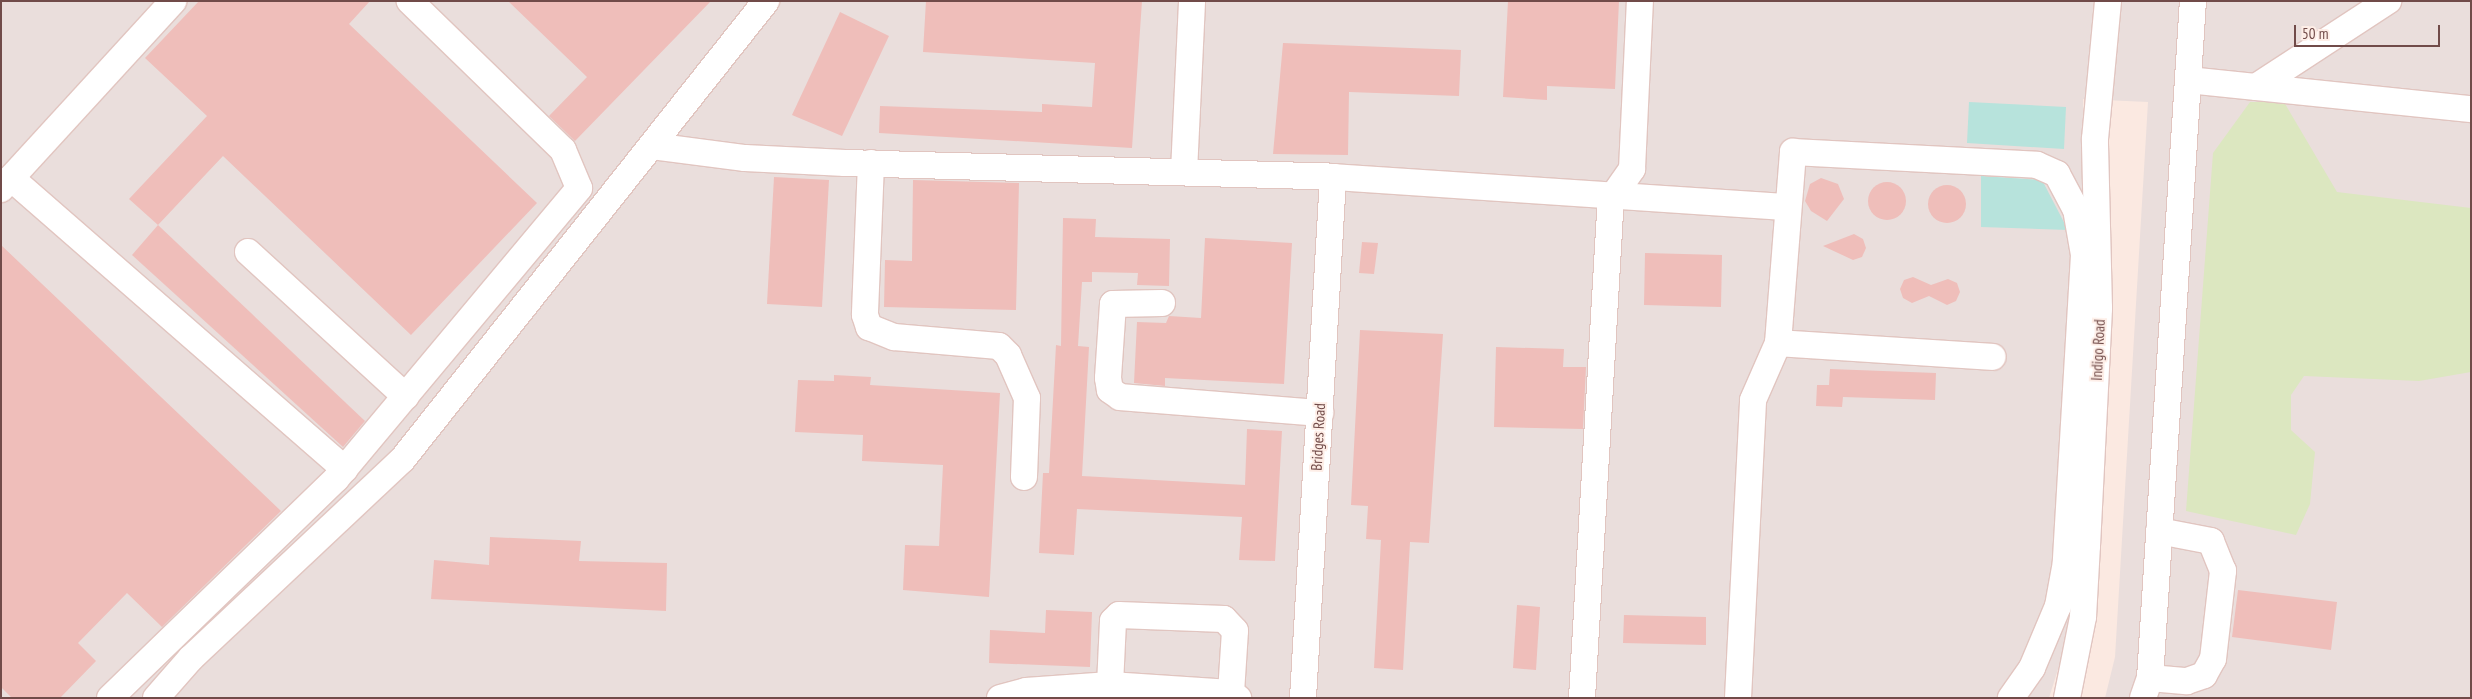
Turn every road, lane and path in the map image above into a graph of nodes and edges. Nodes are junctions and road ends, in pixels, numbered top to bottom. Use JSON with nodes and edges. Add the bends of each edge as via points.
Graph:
{"nodes":[{"id":1,"x":173,"y":1,"type":"edge"},
{"id":2,"x":410,"y":1,"type":"edge"},
{"id":3,"x":766,"y":1,"type":"edge"},
{"id":4,"x":1192,"y":1,"type":"edge"},
{"id":5,"x":1640,"y":1,"type":"edge"},
{"id":6,"x":2108,"y":1,"type":"edge"},
{"id":7,"x":2193,"y":1,"type":"edge"},
{"id":8,"x":2388,"y":1,"type":"edge"},
{"id":9,"x":2188,"y":80,"type":"junction"},
{"id":10,"x":2256,"y":87,"type":"junction"},
{"id":11,"x":2471,"y":109,"type":"edge"},
{"id":12,"x":652,"y":146,"type":"junction"},
{"id":13,"x":871,"y":163,"type":"junction"},
{"id":14,"x":1184,"y":172,"type":"junction"},
{"id":15,"x":1333,"y":177,"type":"junction"},
{"id":16,"x":6,"y":183,"type":"edge"},
{"id":17,"x":1611,"y":199,"type":"junction"},
{"id":18,"x":1787,"y":207,"type":"junction"},
{"id":19,"x":248,"y":252,"type":"dead end"},
{"id":20,"x":1162,"y":303,"type":"dead end"},
{"id":21,"x":1778,"y":343,"type":"junction"},
{"id":22,"x":1993,"y":357,"type":"dead end"},
{"id":23,"x":406,"y":397,"type":"junction"},
{"id":24,"x":1320,"y":413,"type":"junction"},
{"id":25,"x":344,"y":469,"type":"junction"},
{"id":26,"x":1024,"y":477,"type":"dead end"},
{"id":27,"x":2159,"y":531,"type":"junction"},
{"id":28,"x":1110,"y":685,"type":"junction"},
{"id":29,"x":2146,"y":688,"type":"edge"},
{"id":30,"x":1235,"y":696,"type":"edge"},
{"id":31,"x":110,"y":698,"type":"edge"},
{"id":32,"x":156,"y":698,"type":"edge"},
{"id":33,"x":1000,"y":698,"type":"edge"},
{"id":34,"x":1303,"y":698,"type":"edge"},
{"id":35,"x":1582,"y":698,"type":"edge"},
{"id":36,"x":1738,"y":698,"type":"edge"},
{"id":37,"x":2010,"y":698,"type":"edge"},
{"id":38,"x":2067,"y":698,"type":"edge"}],
"edges":[{"from":1,"to":16,"type":"street"},
{"from":2,"to":23,"type":"street","via":[[563,150],[579,188]]},
{"from":3,"to":12,"type":"street"},
{"from":4,"to":14,"type":"street"},
{"from":5,"to":17,"type":"street","via":[[1632,169]]},
{"from":6,"to":38,"type":"street","name":"Indigo Road","via":[[2094,183],[2100,308],[2083,617]]},
{"from":7,"to":9,"type":"street"},
{"from":8,"to":10,"type":"street"},
{"from":9,"to":10,"type":"street"},
{"from":9,"to":27,"type":"street"},
{"from":10,"to":11,"type":"street"},
{"from":12,"to":13,"type":"street","via":[[745,158]]},
{"from":12,"to":32,"type":"street","via":[[402,460],[192,658]]},
{"from":13,"to":14,"type":"street"},
{"from":13,"to":26,"type":"street","via":[[865,315],[869,327],[894,337],[999,346],[1008,355],[1026,398]]},
{"from":14,"to":15,"type":"street"},
{"from":15,"to":17,"type":"street"},
{"from":15,"to":24,"type":"street","name":"Bridges Road"},
{"from":16,"to":25,"type":"street"},
{"from":17,"to":18,"type":"street"},
{"from":17,"to":35,"type":"street"},
{"from":18,"to":21,"type":"street"},
{"from":18,"to":37,"type":"street","via":[[1792,152],[2037,165],[2057,174],[2076,209],[2084,255],[2066,562],[2058,606],[2032,668]]},
{"from":19,"to":23,"type":"street"},
{"from":20,"to":24,"type":"street","via":[[1113,304],[1108,378],[1110,390],[1120,397]]},
{"from":21,"to":22,"type":"street"},
{"from":21,"to":36,"type":"street","via":[[1753,400]]},
{"from":23,"to":25,"type":"street"},
{"from":24,"to":34,"type":"street","name":"Bridges Road"},
{"from":25,"to":31,"type":"street"},
{"from":27,"to":29,"type":"street"},
{"from":27,"to":29,"type":"street","via":[[2211,541],[2223,571],[2213,659],[2204,675]]},
{"from":28,"to":30,"type":"street"},
{"from":28,"to":30,"type":"street","via":[[1112,621],[1119,615],[1215,618],[1232,622],[1235,631]]},
{"from":28,"to":33,"type":"street","via":[[1026,691]]}]}
